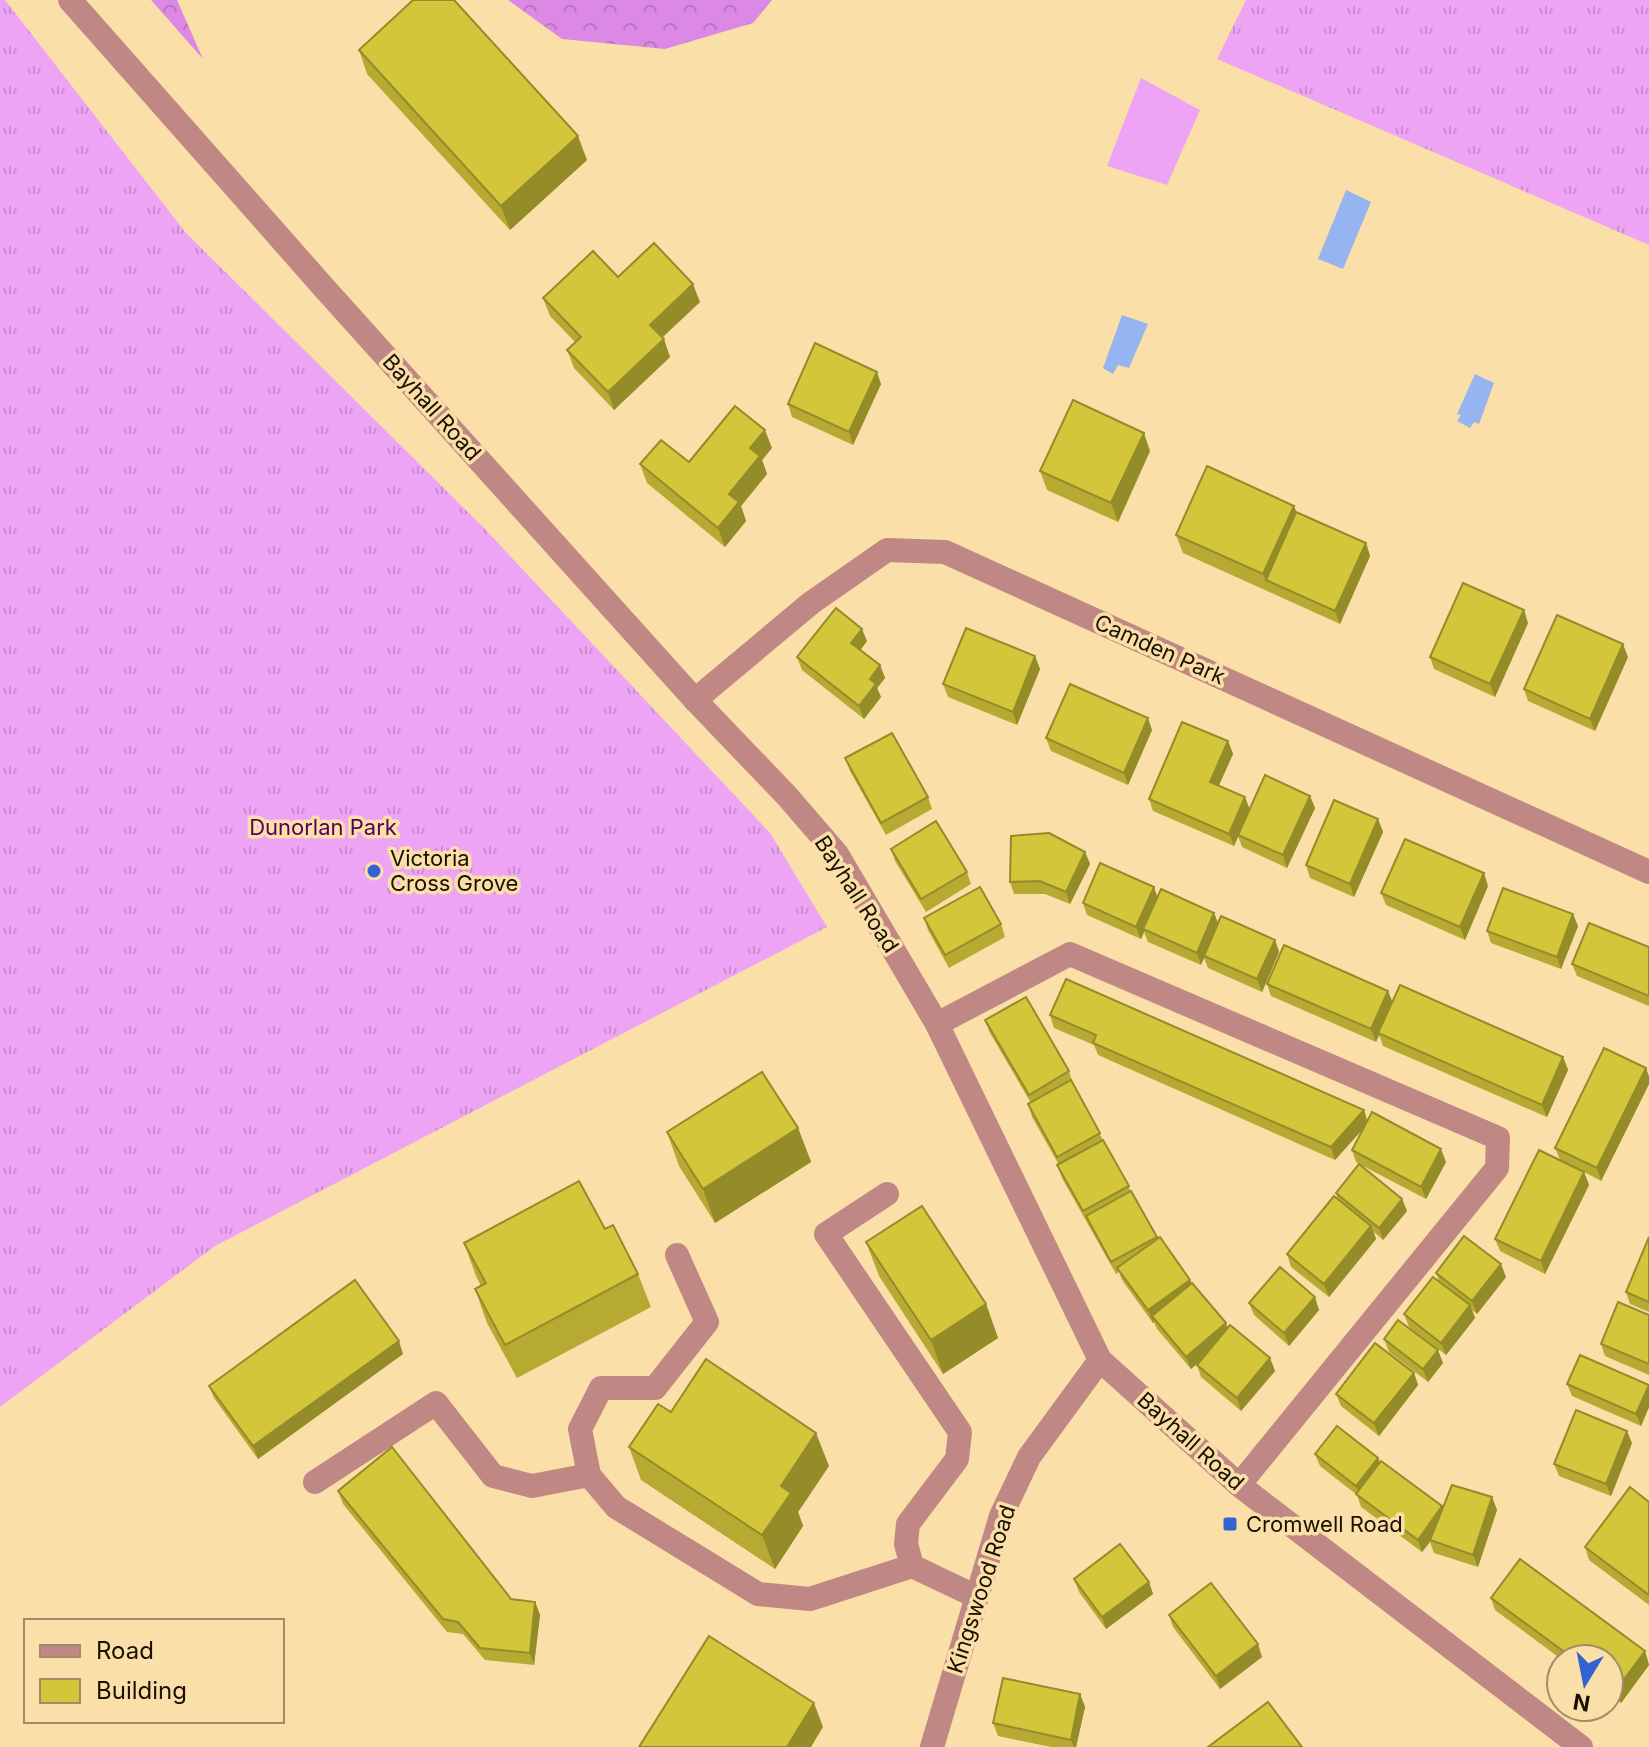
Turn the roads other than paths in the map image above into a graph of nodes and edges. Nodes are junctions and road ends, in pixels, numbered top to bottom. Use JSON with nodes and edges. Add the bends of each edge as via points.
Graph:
{"nodes":[{"id":1,"x":70,"y":0,"type":"edge"},
{"id":2,"x":695,"y":700,"type":"junction"},
{"id":3,"x":1649,"y":872,"type":"edge"},
{"id":4,"x":937,"y":1024,"type":"junction"},
{"id":5,"x":887,"y":1194,"type":"dead end"},
{"id":6,"x":677,"y":1255,"type":"dead end"},
{"id":7,"x":1100,"y":1360,"type":"junction"},
{"id":8,"x":589,"y":1475,"type":"junction"},
{"id":9,"x":315,"y":1482,"type":"dead end"},
{"id":10,"x":1239,"y":1485,"type":"junction"},
{"id":11,"x":912,"y":1566,"type":"junction"},
{"id":12,"x":975,"y":1596,"type":"junction"},
{"id":13,"x":932,"y":1747,"type":"edge"},
{"id":14,"x":1581,"y":1747,"type":"edge"}],
"edges":[{"from":1,"to":2,"type":"street","name":"Bayhall Road"},
{"from":2,"to":3,"type":"street","name":"Camden Park","via":[[811,603],[887,550],[945,552]]},
{"from":2,"to":4,"type":"street","name":"Bayhall Road","via":[[837,854]]},
{"from":4,"to":7,"type":"street","name":"Bayhall Road"},
{"from":4,"to":10,"type":"street","via":[[1070,954],[1498,1138],[1497,1168]]},
{"from":5,"to":11,"type":"street","via":[[826,1234],[960,1432],[957,1459],[908,1524]]},
{"from":6,"to":8,"type":"street","via":[[707,1322],[655,1388],[601,1388],[580,1429]]},
{"from":7,"to":10,"type":"street","name":"Bayhall Road"},
{"from":7,"to":12,"type":"street","name":"Kingswood Road","via":[[1029,1457],[1001,1516]]},
{"from":8,"to":9,"type":"street","via":[[532,1486],[493,1476],[436,1403]]},
{"from":8,"to":11,"type":"street","via":[[616,1507],[758,1594],[810,1599]]},
{"from":10,"to":14,"type":"street","name":"Bayhall Road"},
{"from":11,"to":12,"type":"street"},
{"from":12,"to":13,"type":"street","name":"Kingswood Road"}]}
